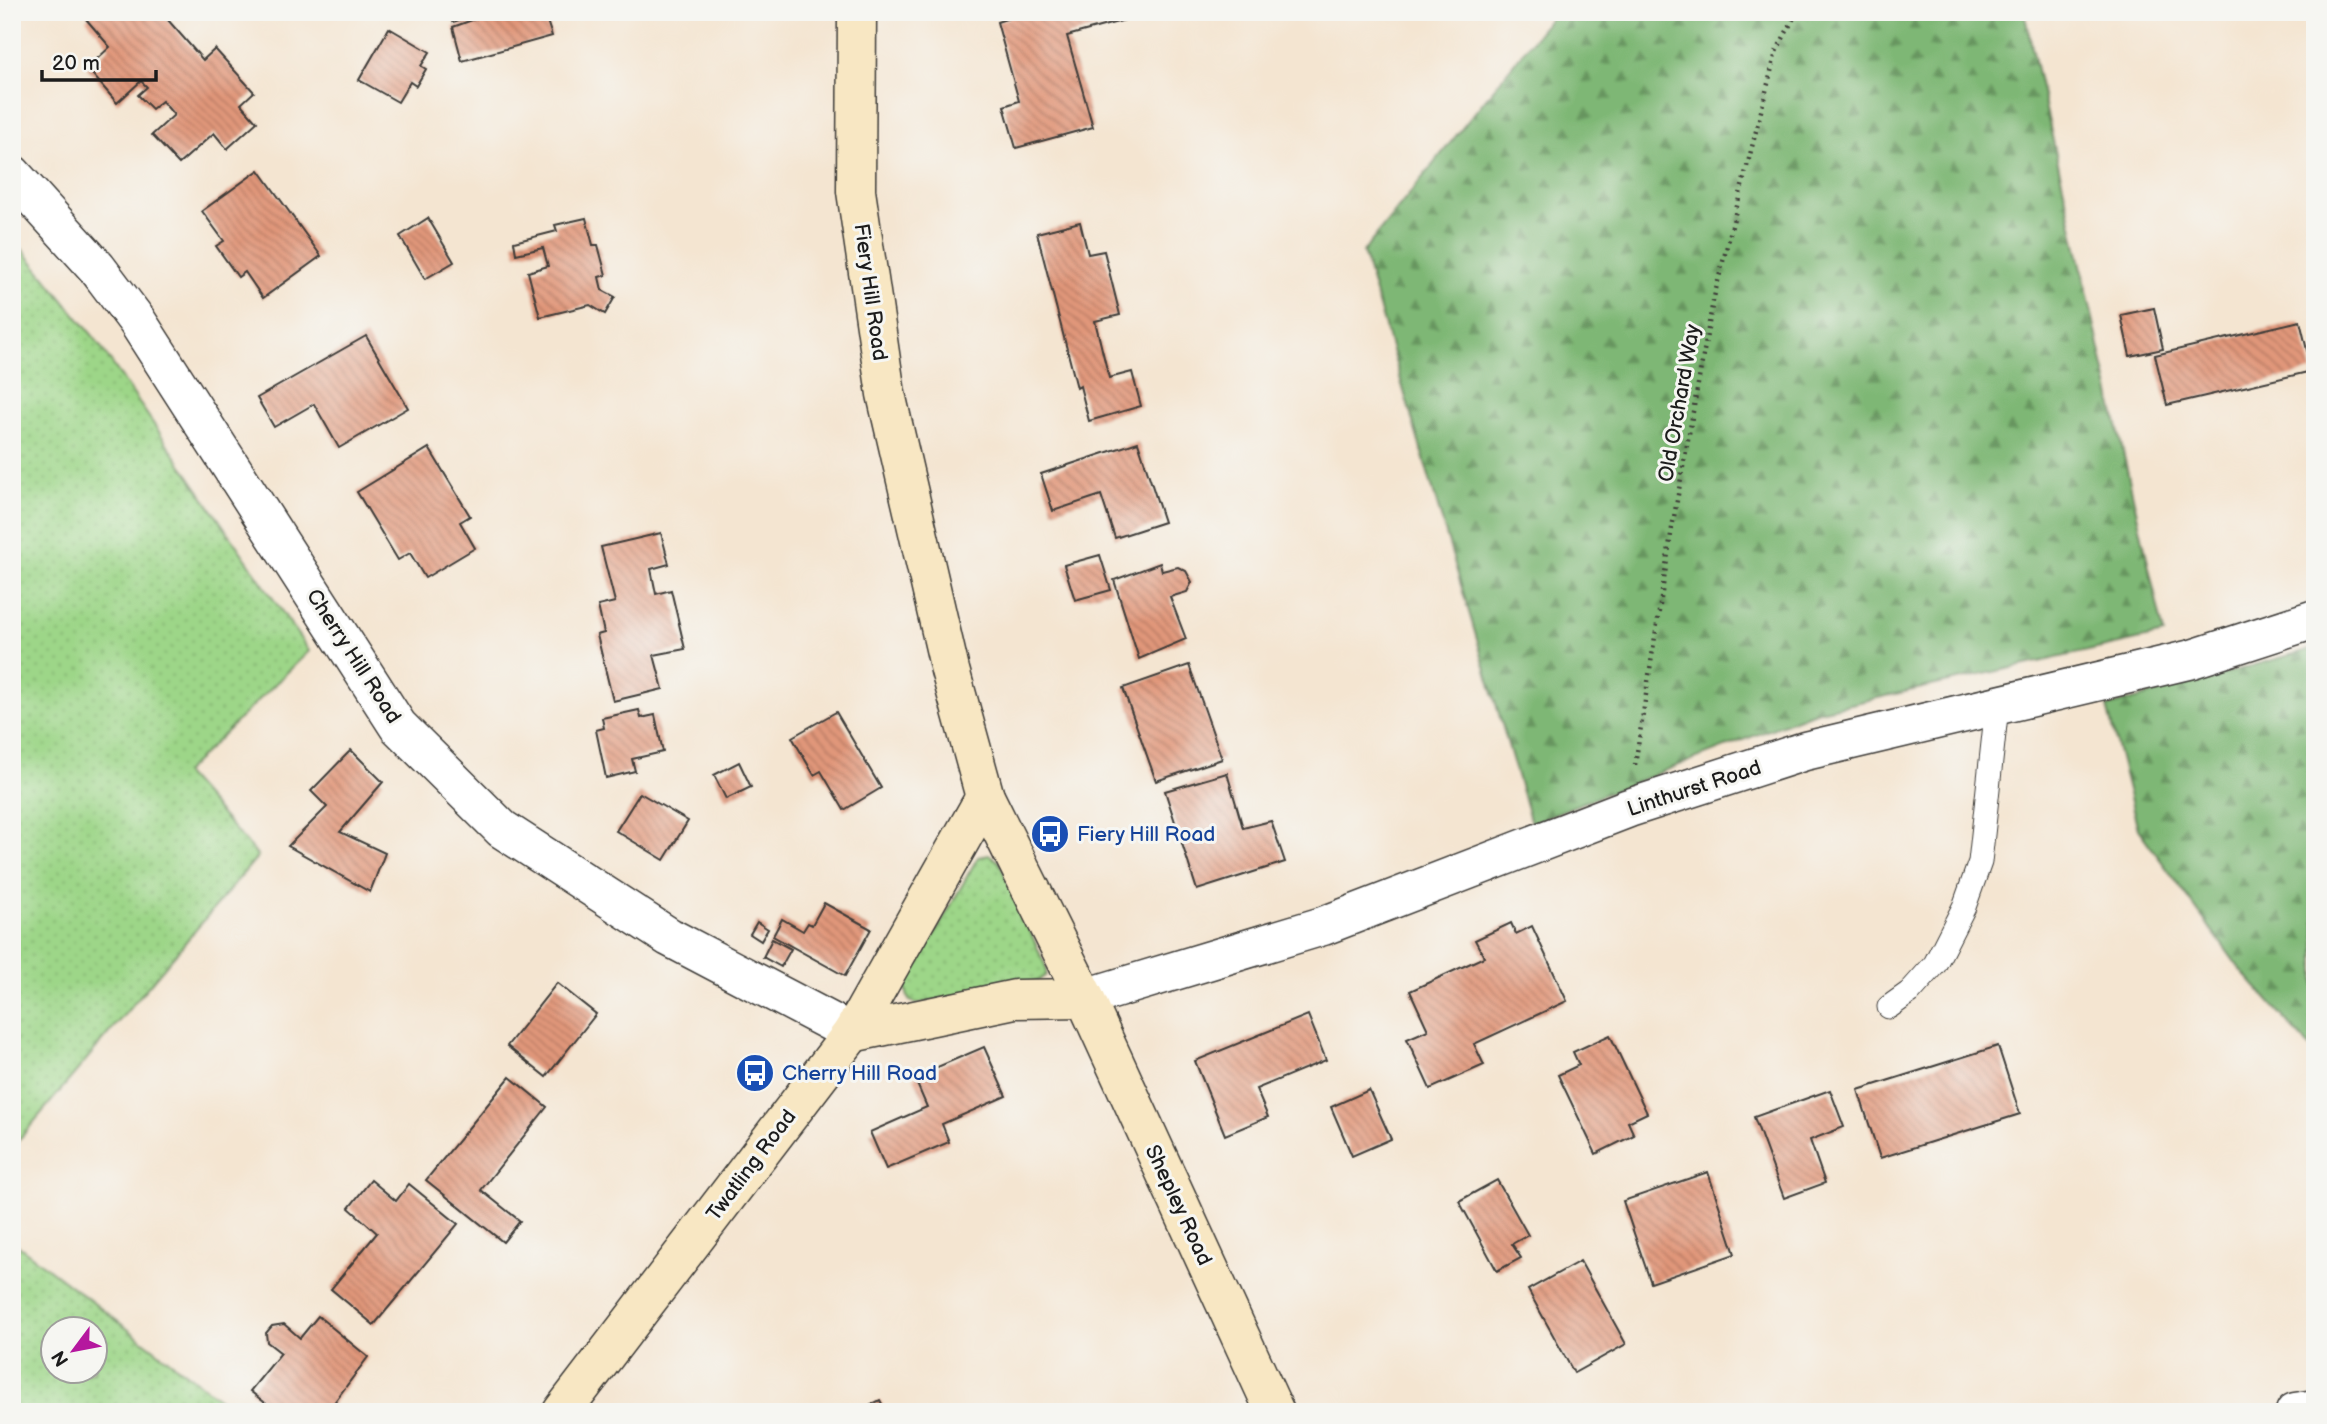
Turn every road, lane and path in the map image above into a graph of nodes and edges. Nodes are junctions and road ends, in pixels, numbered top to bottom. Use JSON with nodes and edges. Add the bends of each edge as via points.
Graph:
{"nodes":[{"id":1,"x":857,"y":12,"type":"edge"},
{"id":2,"x":1797,"y":12,"type":"edge"},
{"id":3,"x":12,"y":174,"type":"edge"},
{"id":4,"x":2315,"y":619,"type":"edge"},
{"id":5,"x":1997,"y":706,"type":"junction"},
{"id":6,"x":985,"y":797,"type":"junction"},
{"id":7,"x":1629,"y":808,"type":"junction"},
{"id":8,"x":1085,"y":998,"type":"junction"},
{"id":9,"x":1889,"y":1007,"type":"dead end"},
{"id":10,"x":852,"y":1034,"type":"junction"},
{"id":11,"x":2315,"y":1409,"type":"edge"},
{"id":12,"x":562,"y":1412,"type":"edge"},
{"id":13,"x":1275,"y":1412,"type":"edge"},
{"id":14,"x":2295,"y":1412,"type":"edge"}],
"edges":[{"from":1,"to":6,"type":"street","name":"Fiery Hill Road","via":[[856,191],[886,394],[950,670]]},
{"from":2,"to":7,"type":"path","name":"Old Orchard Way","via":[[1776,52],[1713,301],[1672,527]]},
{"from":3,"to":10,"type":"street","name":"Cherry Hill Road","via":[[97,268],[137,321],[398,726],[502,829],[669,937]]},
{"from":4,"to":5,"type":"street","name":"Linthurst Road","via":[[2192,659]]},
{"from":5,"to":7,"type":"street","name":"Linthurst Road","via":[[1805,751]]},
{"from":5,"to":9,"type":"lane","via":[[1980,862],[1964,907],[1935,964]]},
{"from":6,"to":8,"type":"street","name":"Fiery Hill Road"},
{"from":6,"to":10,"type":"street","name":"Twatling Road"},
{"from":7,"to":8,"type":"street","name":"Linthurst Road","via":[[1323,926]]},
{"from":8,"to":10,"type":"street","via":[[1015,999]]},
{"from":8,"to":13,"type":"street","name":"Shepley Road"},
{"from":10,"to":12,"type":"street","name":"Twatling Road"},
{"from":11,"to":14,"type":"street"}]}
